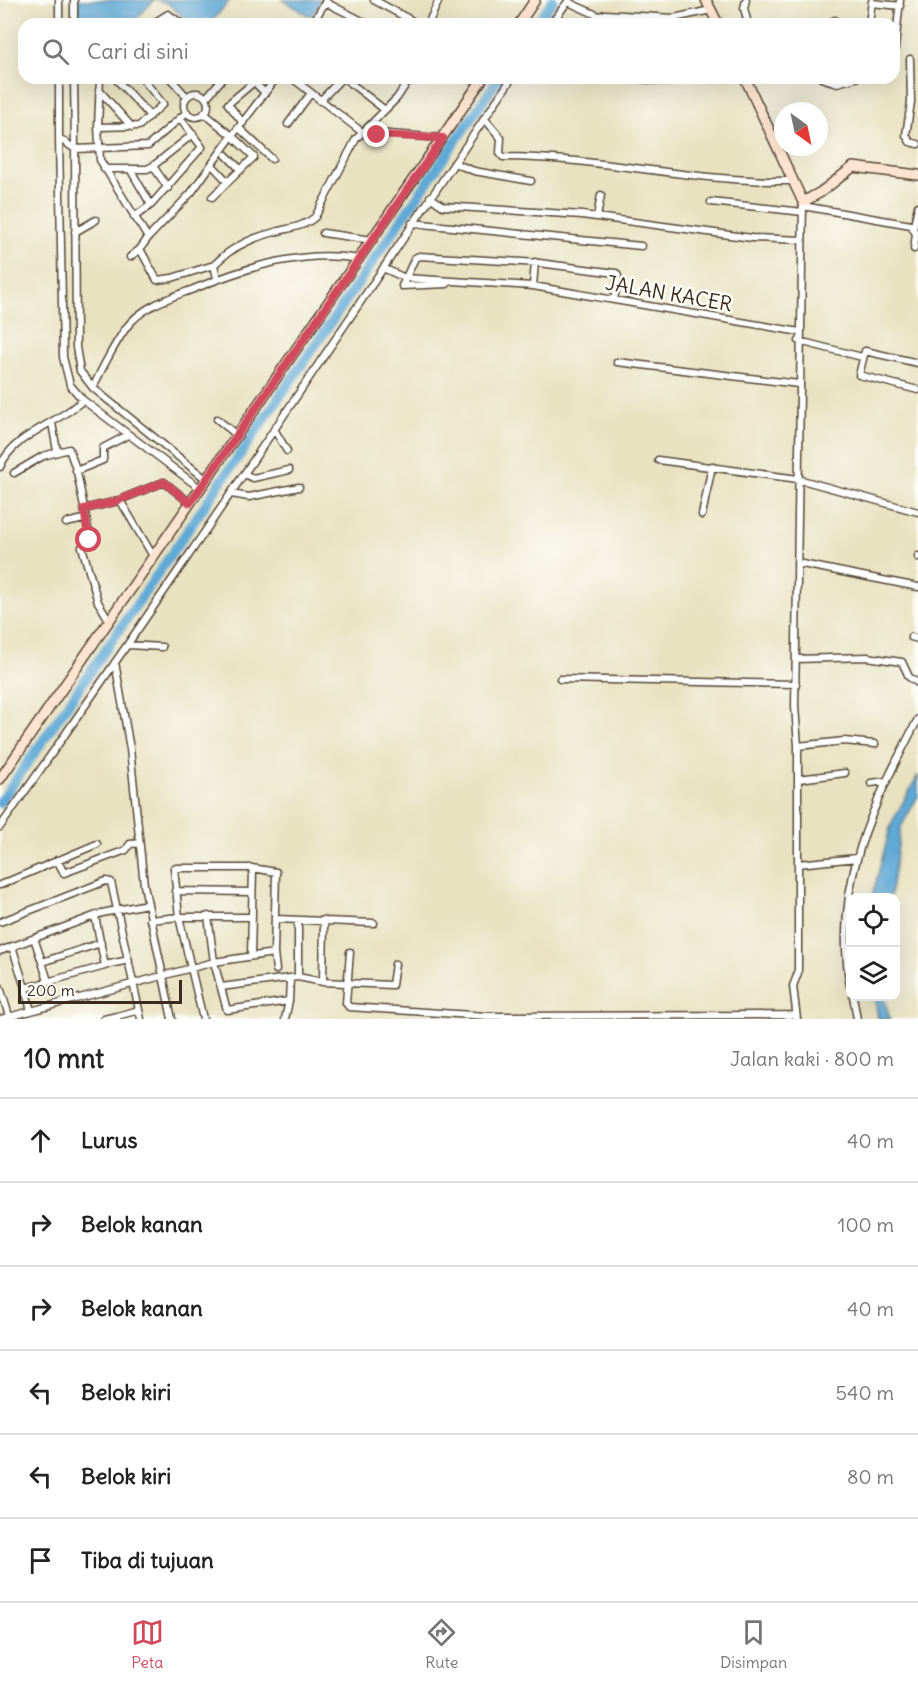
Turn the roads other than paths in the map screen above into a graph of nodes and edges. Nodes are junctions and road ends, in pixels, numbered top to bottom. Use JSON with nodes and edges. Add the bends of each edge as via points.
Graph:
{"nodes":[{"id":1,"x":59,"y":0,"type":"edge"},
{"id":2,"x":74,"y":0,"type":"edge"},
{"id":3,"x":374,"y":0,"type":"edge"},
{"id":4,"x":439,"y":0,"type":"edge"},
{"id":5,"x":535,"y":0,"type":"edge"},
{"id":6,"x":706,"y":0,"type":"edge"},
{"id":7,"x":746,"y":0,"type":"edge"},
{"id":8,"x":326,"y":1,"type":"edge"},
{"id":9,"x":568,"y":1,"type":"edge"},
{"id":10,"x":872,"y":1,"type":"edge"},
{"id":11,"x":900,"y":3,"type":"edge"},
{"id":12,"x":711,"y":10,"type":"junction"},
{"id":13,"x":59,"y":18,"type":"edge"},
{"id":14,"x":74,"y":18,"type":"edge"},
{"id":15,"x":317,"y":18,"type":"edge"},
{"id":16,"x":357,"y":18,"type":"edge"},
{"id":17,"x":407,"y":18,"type":"edge"},
{"id":18,"x":431,"y":18,"type":"edge"},
{"id":19,"x":523,"y":18,"type":"edge"},
{"id":20,"x":555,"y":18,"type":"edge"},
{"id":21,"x":715,"y":18,"type":"edge"},
{"id":22,"x":746,"y":18,"type":"edge"},
{"id":23,"x":870,"y":18,"type":"edge"},
{"id":24,"x":898,"y":18,"type":"edge"},
{"id":25,"x":910,"y":59,"type":"dead end"},
{"id":26,"x":59,"y":84,"type":"edge"},
{"id":27,"x":74,"y":84,"type":"edge"},
{"id":28,"x":100,"y":84,"type":"edge"},
{"id":29,"x":121,"y":84,"type":"edge"},
{"id":30,"x":147,"y":84,"type":"edge"},
{"id":31,"x":175,"y":84,"type":"edge"},
{"id":32,"x":218,"y":84,"type":"edge"},
{"id":33,"x":248,"y":84,"type":"edge"},
{"id":34,"x":256,"y":84,"type":"edge"},
{"id":35,"x":272,"y":84,"type":"edge"},
{"id":36,"x":299,"y":84,"type":"edge"},
{"id":37,"x":337,"y":84,"type":"edge"},
{"id":38,"x":351,"y":84,"type":"edge"},
{"id":39,"x":407,"y":84,"type":"edge"},
{"id":40,"x":479,"y":84,"type":"edge"},
{"id":41,"x":508,"y":84,"type":"edge"},
{"id":42,"x":748,"y":84,"type":"edge"},
{"id":43,"x":99,"y":90,"type":"junction"},
{"id":44,"x":265,"y":93,"type":"junction"},
{"id":45,"x":310,"y":93,"type":"junction"},
{"id":46,"x":186,"y":97,"type":"junction"},
{"id":47,"x":206,"y":98,"type":"junction"},
{"id":48,"x":320,"y":101,"type":"junction"},
{"id":49,"x":385,"y":110,"type":"junction"},
{"id":50,"x":187,"y":112,"type":"junction"},
{"id":51,"x":204,"y":113,"type":"junction"},
{"id":52,"x":150,"y":116,"type":"junction"},
{"id":53,"x":180,"y":118,"type":"junction"},
{"id":54,"x":484,"y":118,"type":"junction"},
{"id":55,"x":288,"y":124,"type":"dead end"},
{"id":56,"x":241,"y":125,"type":"junction"},
{"id":57,"x":132,"y":127,"type":"junction"},
{"id":58,"x":98,"y":128,"type":"junction"},
{"id":59,"x":362,"y":132,"type":"junction"},
{"id":60,"x":193,"y":134,"type":"junction"},
{"id":61,"x":232,"y":136,"type":"junction"},
{"id":62,"x":443,"y":138,"type":"junction"},
{"id":63,"x":61,"y":140,"type":"junction"},
{"id":64,"x":918,"y":144,"type":"edge"},
{"id":65,"x":73,"y":148,"type":"junction"},
{"id":66,"x":98,"y":148,"type":"junction"},
{"id":67,"x":226,"y":155,"type":"dead end"},
{"id":68,"x":272,"y":159,"type":"dead end"},
{"id":69,"x":454,"y":163,"type":"junction"},
{"id":70,"x":153,"y":166,"type":"junction"},
{"id":71,"x":213,"y":166,"type":"junction"},
{"id":72,"x":104,"y":169,"type":"junction"},
{"id":73,"x":130,"y":169,"type":"junction"},
{"id":74,"x":241,"y":170,"type":"junction"},
{"id":75,"x":918,"y":175,"type":"edge"},
{"id":76,"x":531,"y":181,"type":"dead end"},
{"id":77,"x":794,"y":181,"type":"junction"},
{"id":78,"x":228,"y":182,"type":"junction"},
{"id":79,"x":168,"y":188,"type":"junction"},
{"id":80,"x":601,"y":195,"type":"dead end"},
{"id":81,"x":212,"y":196,"type":"dead end"},
{"id":82,"x":430,"y":197,"type":"junction"},
{"id":83,"x":711,"y":202,"type":"dead end"},
{"id":84,"x":151,"y":205,"type":"junction"},
{"id":85,"x":918,"y":206,"type":"edge"},
{"id":86,"x":803,"y":207,"type":"junction"},
{"id":87,"x":597,"y":217,"type":"junction"},
{"id":88,"x":134,"y":218,"type":"junction"},
{"id":89,"x":96,"y":220,"type":"dead end"},
{"id":90,"x":412,"y":223,"type":"junction"},
{"id":91,"x":914,"y":226,"type":"junction"},
{"id":92,"x":75,"y":232,"type":"junction"},
{"id":93,"x":323,"y":233,"type":"dead end"},
{"id":94,"x":148,"y":238,"type":"junction"},
{"id":95,"x":372,"y":240,"type":"junction"},
{"id":96,"x":802,"y":240,"type":"junction"},
{"id":97,"x":641,"y":246,"type":"dead end"},
{"id":98,"x":140,"y":249,"type":"junction"},
{"id":99,"x":914,"y":249,"type":"dead end"},
{"id":100,"x":130,"y":257,"type":"dead end"},
{"id":101,"x":360,"y":259,"type":"junction"},
{"id":102,"x":535,"y":262,"type":"junction"},
{"id":103,"x":214,"y":265,"type":"junction"},
{"id":104,"x":382,"y":267,"type":"junction"},
{"id":105,"x":217,"y":278,"type":"junction"},
{"id":106,"x":405,"y":278,"type":"junction"},
{"id":107,"x":533,"y":286,"type":"junction"},
{"id":108,"x":614,"y":300,"type":"junction"},
{"id":109,"x":800,"y":332,"type":"junction"},
{"id":110,"x":799,"y":342,"type":"junction"},
{"id":111,"x":862,"y":357,"type":"junction"},
{"id":112,"x":616,"y":362,"type":"dead end"},
{"id":113,"x":918,"y":363,"type":"edge"},
{"id":114,"x":799,"y":384,"type":"junction"},
{"id":115,"x":93,"y":388,"type":"junction"},
{"id":116,"x":918,"y":390,"type":"edge"},
{"id":117,"x":83,"y":400,"type":"junction"},
{"id":118,"x":217,"y":419,"type":"dead end"},
{"id":119,"x":52,"y":423,"type":"junction"},
{"id":120,"x":274,"y":429,"type":"junction"},
{"id":121,"x":129,"y":435,"type":"junction"},
{"id":122,"x":238,"y":436,"type":"junction"},
{"id":123,"x":57,"y":451,"type":"junction"},
{"id":124,"x":287,"y":451,"type":"dead end"},
{"id":125,"x":658,"y":460,"type":"dead end"},
{"id":126,"x":712,"y":466,"type":"junction"},
{"id":127,"x":0,"y":468,"type":"edge"},
{"id":128,"x":289,"y":470,"type":"dead end"},
{"id":129,"x":76,"y":471,"type":"junction"},
{"id":130,"x":14,"y":473,"type":"dead end"},
{"id":131,"x":244,"y":474,"type":"junction"},
{"id":132,"x":798,"y":479,"type":"junction"},
{"id":133,"x":204,"y":485,"type":"junction"},
{"id":134,"x":299,"y":487,"type":"dead end"},
{"id":135,"x":231,"y":494,"type":"junction"},
{"id":136,"x":120,"y":500,"type":"junction"},
{"id":137,"x":190,"y":503,"type":"junction"},
{"id":138,"x":84,"y":509,"type":"junction"},
{"id":139,"x":918,"y":512,"type":"edge"},
{"id":140,"x":702,"y":515,"type":"dead end"},
{"id":141,"x":84,"y":519,"type":"junction"},
{"id":142,"x":66,"y":523,"type":"dead end"},
{"id":143,"x":153,"y":556,"type":"junction"},
{"id":144,"x":797,"y":563,"type":"junction"},
{"id":145,"x":918,"y":587,"type":"edge"},
{"id":146,"x":109,"y":620,"type":"junction"},
{"id":147,"x":128,"y":645,"type":"junction"},
{"id":148,"x":162,"y":647,"type":"dead end"},
{"id":149,"x":796,"y":659,"type":"junction"},
{"id":150,"x":115,"y":662,"type":"junction"},
{"id":151,"x":560,"y":679,"type":"dead end"},
{"id":152,"x":918,"y":683,"type":"edge"},
{"id":153,"x":796,"y":684,"type":"junction"},
{"id":154,"x":918,"y":719,"type":"edge"},
{"id":155,"x":875,"y":744,"type":"dead end"},
{"id":156,"x":798,"y":746,"type":"junction"},
{"id":157,"x":845,"y":773,"type":"dead end"},
{"id":158,"x":0,"y":779,"type":"edge"},
{"id":159,"x":799,"y":779,"type":"junction"},
{"id":160,"x":887,"y":782,"type":"junction"},
{"id":161,"x":871,"y":783,"type":"dead end"},
{"id":162,"x":0,"y":827,"type":"edge"},
{"id":163,"x":139,"y":843,"type":"junction"},
{"id":164,"x":98,"y":844,"type":"dead end"},
{"id":165,"x":857,"y":858,"type":"junction"},
{"id":166,"x":57,"y":860,"type":"junction"},
{"id":167,"x":798,"y":864,"type":"junction"},
{"id":168,"x":253,"y":869,"type":"junction"},
{"id":169,"x":0,"y":885,"type":"edge"},
{"id":170,"x":175,"y":891,"type":"junction"},
{"id":171,"x":252,"y":892,"type":"junction"},
{"id":172,"x":147,"y":904,"type":"junction"},
{"id":173,"x":119,"y":910,"type":"junction"},
{"id":174,"x":95,"y":916,"type":"junction"},
{"id":175,"x":208,"y":916,"type":"junction"},
{"id":176,"x":250,"y":916,"type":"junction"},
{"id":177,"x":179,"y":917,"type":"junction"},
{"id":178,"x":276,"y":919,"type":"junction"},
{"id":179,"x":150,"y":920,"type":"junction"},
{"id":180,"x":324,"y":920,"type":"junction"},
{"id":181,"x":298,"y":921,"type":"junction"},
{"id":182,"x":0,"y":922,"type":"edge"},
{"id":183,"x":374,"y":922,"type":"dead end"},
{"id":184,"x":34,"y":938,"type":"junction"},
{"id":185,"x":101,"y":943,"type":"junction"},
{"id":186,"x":12,"y":946,"type":"junction"},
{"id":187,"x":847,"y":947,"type":"edge"},
{"id":188,"x":0,"y":951,"type":"edge"},
{"id":189,"x":350,"y":952,"type":"dead end"},
{"id":190,"x":274,"y":953,"type":"junction"},
{"id":191,"x":251,"y":956,"type":"junction"},
{"id":192,"x":129,"y":960,"type":"junction"},
{"id":193,"x":42,"y":962,"type":"junction"},
{"id":194,"x":214,"y":962,"type":"junction"},
{"id":195,"x":395,"y":964,"type":"dead end"},
{"id":196,"x":105,"y":965,"type":"junction"},
{"id":197,"x":191,"y":968,"type":"junction"},
{"id":198,"x":276,"y":970,"type":"dead end"},
{"id":199,"x":163,"y":975,"type":"junction"},
{"id":200,"x":298,"y":977,"type":"junction"},
{"id":201,"x":290,"y":979,"type":"junction"},
{"id":202,"x":48,"y":981,"type":"junction"},
{"id":203,"x":133,"y":982,"type":"junction"},
{"id":204,"x":323,"y":982,"type":"junction"},
{"id":205,"x":347,"y":982,"type":"junction"},
{"id":206,"x":0,"y":987,"type":"edge"},
{"id":207,"x":221,"y":987,"type":"junction"},
{"id":208,"x":25,"y":988,"type":"junction"},
{"id":209,"x":1,"y":995,"type":"edge"},
{"id":210,"x":289,"y":1001,"type":"junction"},
{"id":211,"x":854,"y":1001,"type":"edge"},
{"id":212,"x":139,"y":1010,"type":"junction"},
{"id":213,"x":227,"y":1010,"type":"junction"},
{"id":214,"x":31,"y":1011,"type":"junction"},
{"id":215,"x":13,"y":1017,"type":"edge"},
{"id":216,"x":117,"y":1017,"type":"edge"},
{"id":217,"x":796,"y":1017,"type":"edge"},
{"id":218,"x":1,"y":1019,"type":"edge"},
{"id":219,"x":104,"y":1019,"type":"edge"},
{"id":220,"x":141,"y":1019,"type":"edge"},
{"id":221,"x":172,"y":1019,"type":"edge"},
{"id":222,"x":203,"y":1019,"type":"edge"},
{"id":223,"x":228,"y":1019,"type":"edge"},
{"id":224,"x":285,"y":1019,"type":"edge"},
{"id":225,"x":857,"y":1019,"type":"edge"}],
"edges":[{"from":1,"to":13,"type":"street"},
{"from":2,"to":14,"type":"street"},
{"from":3,"to":17,"type":"street"},
{"from":4,"to":18,"type":"street"},
{"from":5,"to":19,"type":"street"},
{"from":6,"to":12,"type":"street"},
{"from":7,"to":22,"type":"street"},
{"from":8,"to":15,"type":"street"},
{"from":8,"to":16,"type":"street"},
{"from":9,"to":12,"type":"street","via":[[599,16],[674,18]]},
{"from":9,"to":20,"type":"street"},
{"from":10,"to":11,"type":"street"},
{"from":10,"to":23,"type":"street"},
{"from":11,"to":24,"type":"street"},
{"from":12,"to":21,"type":"street"},
{"from":25,"to":64,"type":"street","via":[[911,102],[906,135],[910,142]]},
{"from":26,"to":63,"type":"street"},
{"from":27,"to":65,"type":"street"},
{"from":28,"to":43,"type":"street"},
{"from":29,"to":52,"type":"street"},
{"from":30,"to":52,"type":"street","via":[[163,102]]},
{"from":31,"to":46,"type":"street"},
{"from":32,"to":47,"type":"street"},
{"from":33,"to":56,"type":"street","via":[[228,105]]},
{"from":34,"to":44,"type":"street"},
{"from":35,"to":44,"type":"street"},
{"from":36,"to":45,"type":"street"},
{"from":37,"to":48,"type":"street"},
{"from":38,"to":49,"type":"street"},
{"from":39,"to":49,"type":"street"},
{"from":40,"to":62,"type":"street"},
{"from":41,"to":54,"type":"street"},
{"from":42,"to":77,"type":"street"},
{"from":43,"to":57,"type":"street"},
{"from":43,"to":58,"type":"street"},
{"from":44,"to":56,"type":"street"},
{"from":45,"to":48,"type":"street"},
{"from":45,"to":55,"type":"street"},
{"from":46,"to":47,"type":"street","via":[[198,93]]},
{"from":46,"to":50,"type":"street"},
{"from":47,"to":51,"type":"street"},
{"from":48,"to":59,"type":"street"},
{"from":49,"to":59,"type":"street"},
{"from":50,"to":51,"type":"street","via":[[194,117]]},
{"from":50,"to":53,"type":"street"},
{"from":51,"to":61,"type":"street"},
{"from":52,"to":57,"type":"street"},
{"from":53,"to":60,"type":"street"},
{"from":53,"to":66,"type":"street","via":[[147,146]]},
{"from":54,"to":69,"type":"street"},
{"from":54,"to":77,"type":"street","via":[[501,138],[503,157],[593,163],[676,175]]},
{"from":56,"to":61,"type":"street"},
{"from":56,"to":68,"type":"street"},
{"from":57,"to":58,"type":"street"},
{"from":58,"to":66,"type":"street"},
{"from":59,"to":62,"type":"street"},
{"from":59,"to":103,"type":"street","via":[[320,211],[310,222],[243,242]]},
{"from":60,"to":70,"type":"street"},
{"from":60,"to":79,"type":"street","via":[[202,147]]},
{"from":61,"to":71,"type":"street"},
{"from":61,"to":74,"type":"street","via":[[253,155]]},
{"from":62,"to":95,"type":"street"},
{"from":63,"to":65,"type":"street"},
{"from":63,"to":117,"type":"street","via":[[63,357],[70,385]]},
{"from":65,"to":66,"type":"street"},
{"from":65,"to":92,"type":"street"},
{"from":66,"to":72,"type":"street"},
{"from":67,"to":74,"type":"street"},
{"from":69,"to":76,"type":"street","via":[[474,171]]},
{"from":69,"to":82,"type":"street"},
{"from":70,"to":73,"type":"street"},
{"from":70,"to":79,"type":"street"},
{"from":71,"to":78,"type":"street"},
{"from":71,"to":94,"type":"street"},
{"from":72,"to":73,"type":"street"},
{"from":72,"to":88,"type":"street"},
{"from":73,"to":84,"type":"street"},
{"from":74,"to":78,"type":"street"},
{"from":75,"to":86,"type":"street","via":[[853,167]]},
{"from":77,"to":86,"type":"street"},
{"from":78,"to":81,"type":"street"},
{"from":79,"to":84,"type":"street"},
{"from":80,"to":87,"type":"street"},
{"from":82,"to":87,"type":"street","via":[[442,206]]},
{"from":82,"to":90,"type":"street"},
{"from":83,"to":86,"type":"street"},
{"from":84,"to":88,"type":"street"},
{"from":85,"to":91,"type":"street"},
{"from":86,"to":91,"type":"street"},
{"from":86,"to":96,"type":"street"},
{"from":87,"to":96,"type":"street","via":[[752,238]]},
{"from":88,"to":94,"type":"street"},
{"from":89,"to":92,"type":"street"},
{"from":90,"to":97,"type":"street"},
{"from":90,"to":104,"type":"street"},
{"from":91,"to":99,"type":"street"},
{"from":92,"to":115,"type":"street","via":[[77,360],[82,375]]},
{"from":93,"to":95,"type":"street"},
{"from":94,"to":98,"type":"street"},
{"from":95,"to":101,"type":"street"},
{"from":96,"to":109,"type":"street"},
{"from":98,"to":100,"type":"street"},
{"from":98,"to":103,"type":"street","via":[[157,280]]},
{"from":101,"to":105,"type":"street","via":[[302,257]]},
{"from":101,"to":122,"type":"street"},
{"from":102,"to":106,"type":"street","via":[[419,256]]},
{"from":102,"to":107,"type":"street"},
{"from":102,"to":108,"type":"street","via":[[616,273]]},
{"from":103,"to":105,"type":"street"},
{"from":104,"to":106,"type":"street"},
{"from":104,"to":120,"type":"street"},
{"from":105,"to":115,"type":"street","via":[[153,305],[133,320]]},
{"from":106,"to":107,"type":"street","name":"JALAN KACER","via":[[405,288],[468,281]]},
{"from":107,"to":108,"type":"street","name":"JALAN KACER"},
{"from":108,"to":109,"type":"street","name":"JALAN KACER"},
{"from":109,"to":110,"type":"street"},
{"from":110,"to":111,"type":"street"},
{"from":110,"to":114,"type":"street"},
{"from":111,"to":113,"type":"street","via":[[865,351]]},
{"from":111,"to":116,"type":"street","via":[[860,375]]},
{"from":112,"to":114,"type":"street"},
{"from":114,"to":132,"type":"street"},
{"from":115,"to":133,"type":"street"},
{"from":117,"to":119,"type":"street"},
{"from":117,"to":121,"type":"street"},
{"from":118,"to":122,"type":"street"},
{"from":119,"to":123,"type":"street"},
{"from":119,"to":127,"type":"street","via":[[12,450]]},
{"from":120,"to":124,"type":"street"},
{"from":120,"to":131,"type":"street"},
{"from":121,"to":129,"type":"street","via":[[104,448],[103,460]]},
{"from":121,"to":133,"type":"street"},
{"from":122,"to":133,"type":"street"},
{"from":123,"to":129,"type":"street","via":[[69,448]]},
{"from":123,"to":130,"type":"street"},
{"from":125,"to":126,"type":"street"},
{"from":126,"to":132,"type":"street"},
{"from":126,"to":140,"type":"street"},
{"from":128,"to":131,"type":"street","via":[[253,478]]},
{"from":129,"to":138,"type":"street"},
{"from":131,"to":135,"type":"street"},
{"from":132,"to":139,"type":"street"},
{"from":132,"to":144,"type":"street"},
{"from":133,"to":137,"type":"street"},
{"from":134,"to":135,"type":"street","via":[[249,497]]},
{"from":135,"to":147,"type":"street"},
{"from":136,"to":137,"type":"street","via":[[164,482]]},
{"from":136,"to":138,"type":"street"},
{"from":136,"to":143,"type":"street"},
{"from":137,"to":143,"type":"street"},
{"from":138,"to":141,"type":"street"},
{"from":141,"to":142,"type":"street"},
{"from":141,"to":146,"type":"street","via":[[90,538],[82,547],[98,602]]},
{"from":143,"to":146,"type":"street"},
{"from":144,"to":145,"type":"street"},
{"from":144,"to":149,"type":"street"},
{"from":146,"to":158,"type":"street"},
{"from":147,"to":148,"type":"street"},
{"from":147,"to":150,"type":"street"},
{"from":149,"to":152,"type":"street","via":[[867,657],[903,662],[909,678]]},
{"from":149,"to":153,"type":"street"},
{"from":150,"to":162,"type":"street"},
{"from":150,"to":163,"type":"street","via":[[130,749]]},
{"from":151,"to":153,"type":"street"},
{"from":153,"to":156,"type":"street"},
{"from":154,"to":160,"type":"street"},
{"from":155,"to":156,"type":"street","via":[[844,741]]},
{"from":156,"to":159,"type":"street"},
{"from":157,"to":159,"type":"street"},
{"from":159,"to":167,"type":"street"},
{"from":160,"to":161,"type":"street"},
{"from":160,"to":165,"type":"street","via":[[863,832]]},
{"from":163,"to":166,"type":"street","via":[[64,873]]},
{"from":163,"to":172,"type":"street"},
{"from":164,"to":166,"type":"street"},
{"from":165,"to":167,"type":"street"},
{"from":165,"to":187,"type":"street","via":[[850,885]]},
{"from":166,"to":169,"type":"street"},
{"from":167,"to":217,"type":"street","via":[[798,973],[793,986]]},
{"from":168,"to":170,"type":"street","via":[[173,868]]},
{"from":168,"to":171,"type":"street"},
{"from":168,"to":178,"type":"street","via":[[276,872]]},
{"from":170,"to":171,"type":"street"},
{"from":170,"to":177,"type":"street"},
{"from":171,"to":176,"type":"street"},
{"from":172,"to":173,"type":"street"},
{"from":172,"to":179,"type":"street"},
{"from":173,"to":174,"type":"street"},
{"from":173,"to":182,"type":"street","via":[[113,885],[106,881]]},
{"from":173,"to":192,"type":"street"},
{"from":174,"to":184,"type":"street"},
{"from":174,"to":185,"type":"street"},
{"from":175,"to":176,"type":"street"},
{"from":175,"to":177,"type":"street"},
{"from":175,"to":194,"type":"street"},
{"from":176,"to":191,"type":"street"},
{"from":177,"to":179,"type":"street"},
{"from":177,"to":197,"type":"street"},
{"from":178,"to":181,"type":"street"},
{"from":178,"to":190,"type":"street"},
{"from":179,"to":199,"type":"street"},
{"from":180,"to":181,"type":"street"},
{"from":180,"to":183,"type":"street"},
{"from":180,"to":204,"type":"street"},
{"from":181,"to":200,"type":"street"},
{"from":184,"to":186,"type":"street"},
{"from":184,"to":193,"type":"street"},
{"from":185,"to":193,"type":"street"},
{"from":185,"to":196,"type":"street"},
{"from":186,"to":188,"type":"street"},
{"from":186,"to":208,"type":"street"},
{"from":189,"to":205,"type":"street"},
{"from":190,"to":191,"type":"street"},
{"from":190,"to":198,"type":"street"},
{"from":191,"to":194,"type":"street"},
{"from":192,"to":196,"type":"street"},
{"from":192,"to":203,"type":"street"},
{"from":193,"to":202,"type":"street"},
{"from":194,"to":197,"type":"street"},
{"from":194,"to":207,"type":"street"},
{"from":195,"to":205,"type":"street","via":[[392,985]]},
{"from":196,"to":202,"type":"street"},
{"from":197,"to":199,"type":"street"},
{"from":197,"to":222,"type":"street"},
{"from":199,"to":203,"type":"street"},
{"from":199,"to":221,"type":"street"},
{"from":200,"to":201,"type":"street"},
{"from":200,"to":204,"type":"street"},
{"from":201,"to":207,"type":"street"},
{"from":201,"to":210,"type":"street"},
{"from":202,"to":208,"type":"street"},
{"from":203,"to":212,"type":"street"},
{"from":203,"to":214,"type":"street"},
{"from":204,"to":205,"type":"street"},
{"from":205,"to":217,"type":"street","via":[[347,1006],[430,1014]]},
{"from":206,"to":209,"type":"street"},
{"from":207,"to":213,"type":"street"},
{"from":208,"to":214,"type":"street"},
{"from":209,"to":215,"type":"street"},
{"from":210,"to":213,"type":"street"},
{"from":210,"to":224,"type":"street"},
{"from":211,"to":225,"type":"street"},
{"from":212,"to":216,"type":"street"},
{"from":212,"to":220,"type":"street"},
{"from":213,"to":223,"type":"street"},
{"from":214,"to":215,"type":"street"},
{"from":215,"to":218,"type":"street"},
{"from":216,"to":219,"type":"street"}]}
